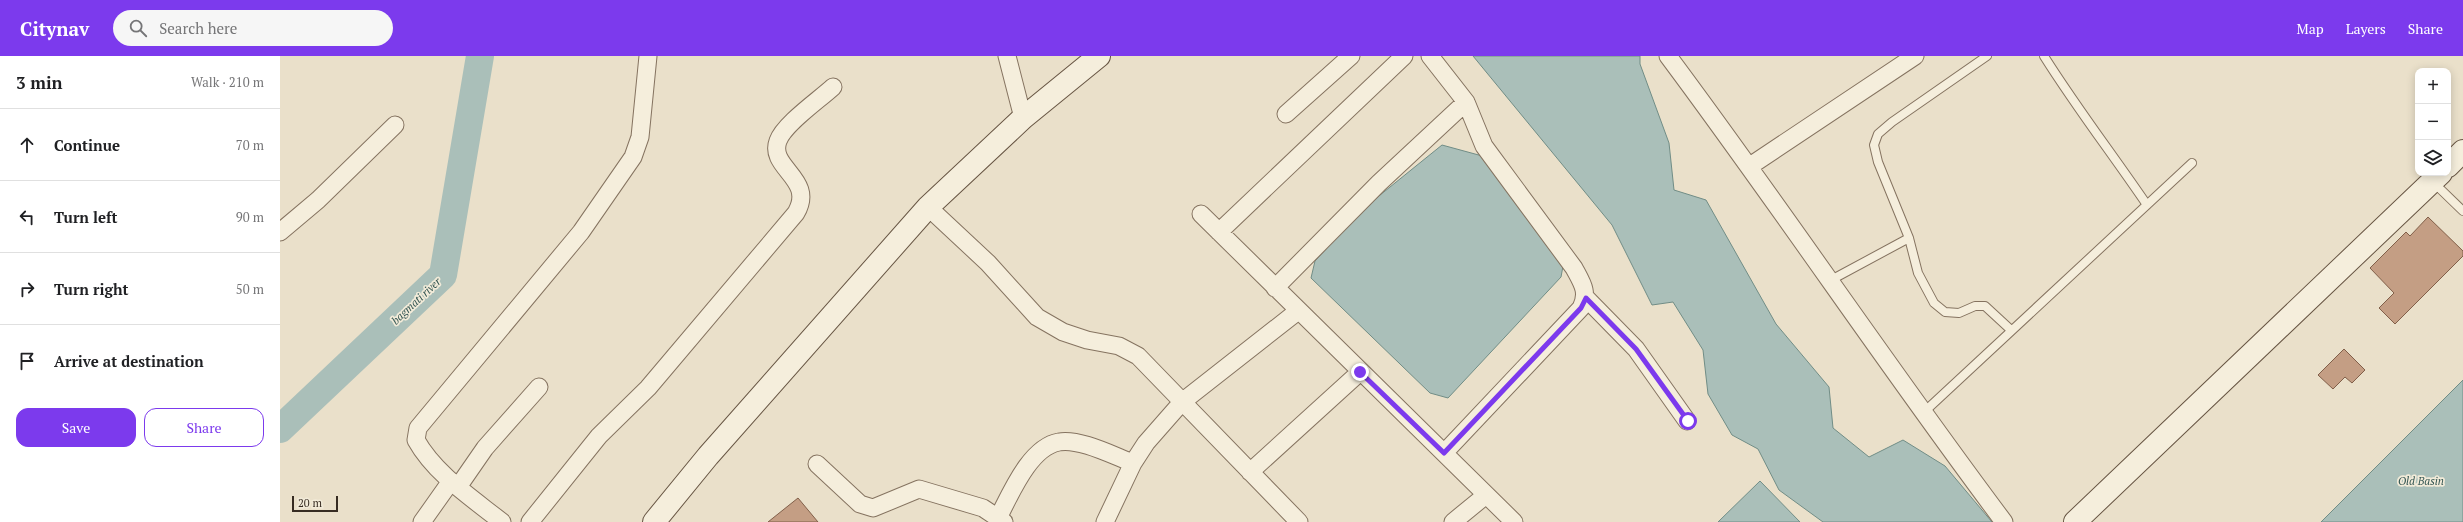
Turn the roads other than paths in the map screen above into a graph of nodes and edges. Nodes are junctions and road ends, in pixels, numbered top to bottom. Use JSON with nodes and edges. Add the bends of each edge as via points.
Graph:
{"nodes":[{"id":1,"x":648,"y":56,"type":"edge"},
{"id":2,"x":1007,"y":56,"type":"edge"},
{"id":3,"x":1099,"y":56,"type":"edge"},
{"id":4,"x":1351,"y":56,"type":"edge"},
{"id":5,"x":1404,"y":56,"type":"edge"},
{"id":6,"x":1430,"y":56,"type":"edge"},
{"id":7,"x":1668,"y":56,"type":"edge"},
{"id":8,"x":1915,"y":56,"type":"edge"},
{"id":9,"x":1987,"y":56,"type":"edge"},
{"id":10,"x":2044,"y":56,"type":"edge"},
{"id":11,"x":833,"y":87,"type":"dead end"},
{"id":12,"x":1466,"y":102,"type":"junction"},
{"id":13,"x":1286,"y":114,"type":"dead end"},
{"id":14,"x":1023,"y":118,"type":"junction"},
{"id":15,"x":395,"y":125,"type":"dead end"},
{"id":16,"x":2463,"y":151,"type":"edge"},
{"id":17,"x":2192,"y":163,"type":"dead end"},
{"id":18,"x":2451,"y":163,"type":"edge"},
{"id":19,"x":1750,"y":166,"type":"junction"},
{"id":20,"x":2437,"y":177,"type":"edge"},
{"id":21,"x":2147,"y":205,"type":"junction"},
{"id":22,"x":928,"y":207,"type":"junction"},
{"id":23,"x":2463,"y":210,"type":"edge"},
{"id":24,"x":1201,"y":214,"type":"dead end"},
{"id":25,"x":280,"y":232,"type":"edge"},
{"id":26,"x":1219,"y":232,"type":"junction"},
{"id":27,"x":1909,"y":238,"type":"junction"},
{"id":28,"x":1832,"y":280,"type":"junction"},
{"id":29,"x":1275,"y":288,"type":"junction"},
{"id":30,"x":1586,"y":298,"type":"junction"},
{"id":31,"x":1298,"y":311,"type":"junction"},
{"id":32,"x":2011,"y":330,"type":"junction"},
{"id":33,"x":1360,"y":372,"type":"junction"},
{"id":34,"x":539,"y":387,"type":"dead end"},
{"id":35,"x":1182,"y":402,"type":"junction"},
{"id":36,"x":1922,"y":413,"type":"junction"},
{"id":37,"x":1688,"y":421,"type":"dead end"},
{"id":38,"x":1444,"y":453,"type":"junction"},
{"id":39,"x":1133,"y":463,"type":"junction"},
{"id":40,"x":817,"y":464,"type":"dead end"},
{"id":41,"x":1250,"y":472,"type":"junction"},
{"id":42,"x":455,"y":484,"type":"junction"},
{"id":43,"x":1486,"y":495,"type":"junction"},
{"id":44,"x":1002,"y":519,"type":"edge"},
{"id":45,"x":422,"y":522,"type":"edge"},
{"id":46,"x":502,"y":522,"type":"edge"},
{"id":47,"x":530,"y":522,"type":"edge"},
{"id":48,"x":654,"y":522,"type":"edge"},
{"id":49,"x":1105,"y":522,"type":"edge"},
{"id":50,"x":1299,"y":522,"type":"edge"},
{"id":51,"x":1453,"y":522,"type":"edge"},
{"id":52,"x":1514,"y":522,"type":"edge"},
{"id":53,"x":2004,"y":522,"type":"edge"},
{"id":54,"x":2075,"y":522,"type":"edge"}],
"edges":[{"from":1,"to":42,"type":"street","via":[[640,137],[633,157],[581,232],[418,428],[416,440],[422,452]]},
{"from":2,"to":14,"type":"street"},
{"from":3,"to":14,"type":"street"},
{"from":4,"to":13,"type":"street"},
{"from":5,"to":26,"type":"street"},
{"from":6,"to":12,"type":"street"},
{"from":7,"to":19,"type":"street"},
{"from":8,"to":19,"type":"street"},
{"from":9,"to":27,"type":"lane","via":[[1878,134],[1874,145],[1878,162]]},
{"from":10,"to":21,"type":"lane"},
{"from":11,"to":47,"type":"street","via":[[786,129],[778,141],[777,154],[802,193],[802,203],[796,213],[648,388],[599,436]]},
{"from":12,"to":29,"type":"street","via":[[1379,183]]},
{"from":12,"to":30,"type":"street","via":[[1484,146],[1574,268]]},
{"from":14,"to":22,"type":"street"},
{"from":15,"to":25,"type":"street","via":[[318,200]]},
{"from":16,"to":18,"type":"street"},
{"from":17,"to":21,"type":"lane"},
{"from":19,"to":28,"type":"street"},
{"from":20,"to":23,"type":"lane"},
{"from":20,"to":54,"type":"street"},
{"from":21,"to":32,"type":"lane"},
{"from":22,"to":35,"type":"street","via":[[988,263],[1037,317],[1063,332],[1119,346],[1138,356]]},
{"from":22,"to":48,"type":"street","via":[[713,450]]},
{"from":24,"to":26,"type":"street"},
{"from":26,"to":29,"type":"street"},
{"from":27,"to":28,"type":"lane"},
{"from":27,"to":32,"type":"lane","via":[[1918,272],[1934,303],[1945,312],[1959,313],[1975,306],[1985,306]]},
{"from":28,"to":36,"type":"street"},
{"from":29,"to":31,"type":"street"},
{"from":30,"to":37,"type":"street","via":[[1636,349]]},
{"from":30,"to":38,"type":"street","via":[[1581,308]]},
{"from":31,"to":33,"type":"street"},
{"from":31,"to":35,"type":"street"},
{"from":32,"to":36,"type":"lane"},
{"from":33,"to":38,"type":"street"},
{"from":33,"to":41,"type":"street"},
{"from":34,"to":42,"type":"street"},
{"from":35,"to":39,"type":"street","via":[[1146,443]]},
{"from":35,"to":41,"type":"street"},
{"from":36,"to":53,"type":"street"},
{"from":38,"to":43,"type":"street"},
{"from":39,"to":44,"type":"street","via":[[1088,446],[1059,442],[1046,448],[1026,467]]},
{"from":39,"to":49,"type":"street"},
{"from":40,"to":44,"type":"street","via":[[860,504],[873,508],[919,489],[933,491],[983,508]]},
{"from":41,"to":50,"type":"street"},
{"from":42,"to":45,"type":"street"},
{"from":42,"to":46,"type":"street"},
{"from":43,"to":51,"type":"street"},
{"from":43,"to":52,"type":"street"}]}
